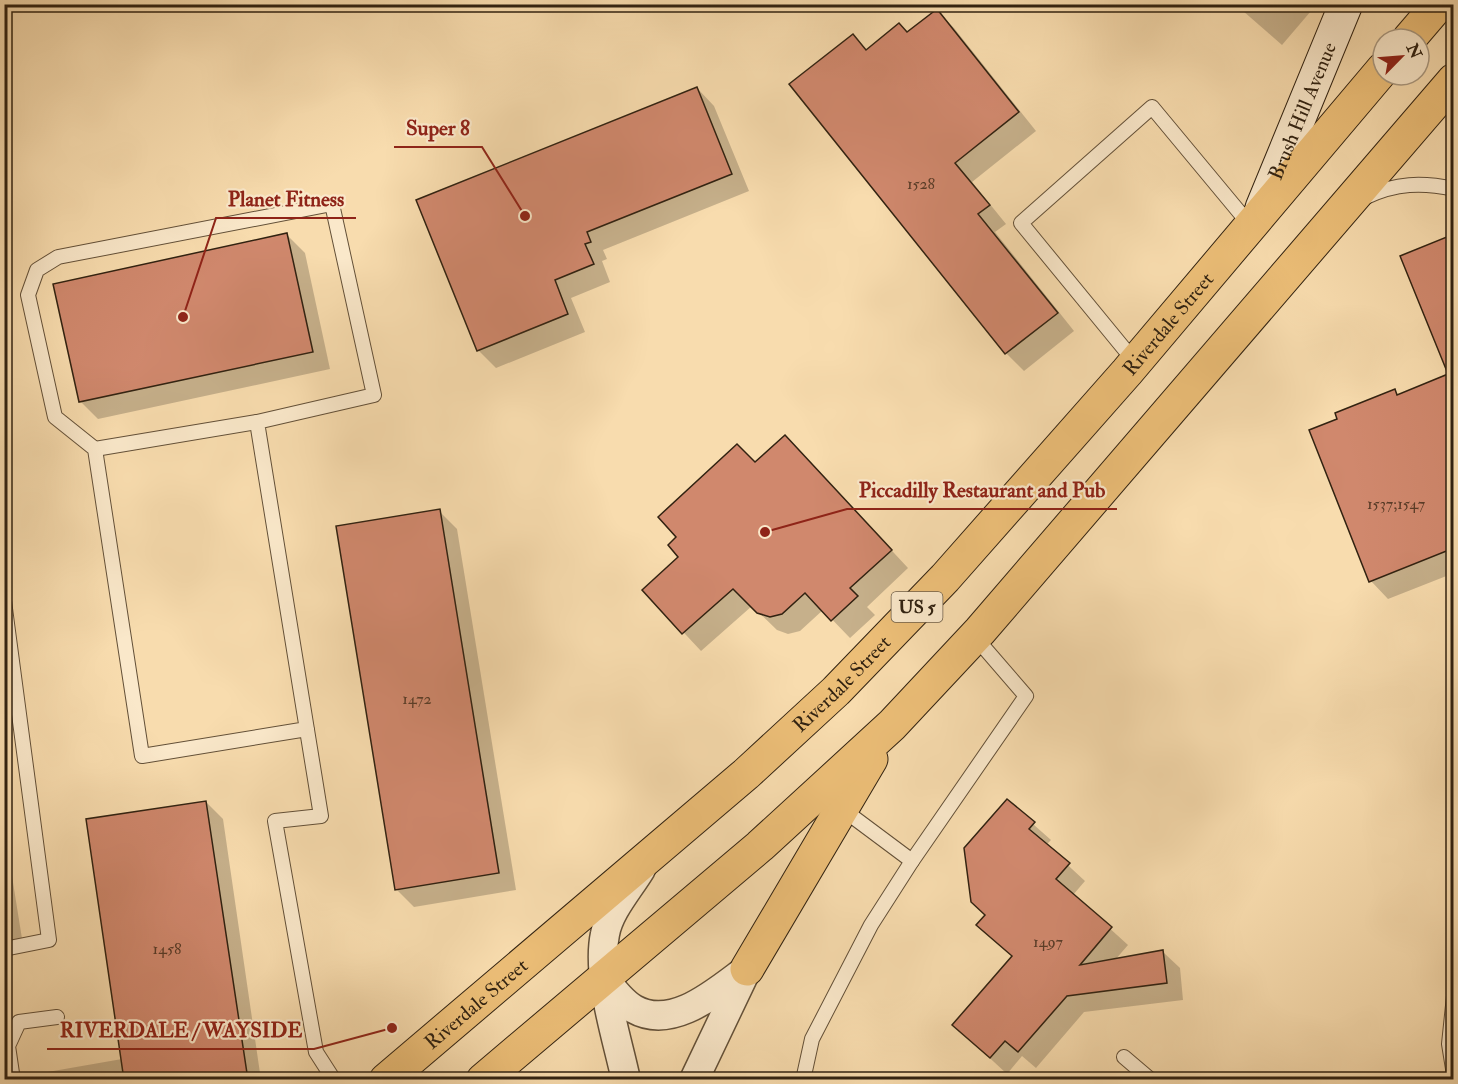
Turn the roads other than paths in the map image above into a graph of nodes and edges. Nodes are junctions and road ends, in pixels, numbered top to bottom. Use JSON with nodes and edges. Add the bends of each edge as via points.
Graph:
{"nodes":[{"id":1,"x":1438,"y":4,"type":"edge"},
{"id":2,"x":1346,"y":5,"type":"edge"},
{"id":3,"x":1419,"y":27,"type":"edge"},
{"id":4,"x":1454,"y":80,"type":"edge"},
{"id":5,"x":1371,"y":83,"type":"edge"},
{"id":6,"x":1454,"y":189,"type":"edge"},
{"id":7,"x":1343,"y":207,"type":"junction"},
{"id":8,"x":1255,"y":220,"type":"junction"},
{"id":9,"x":1135,"y":362,"type":"junction"},
{"id":10,"x":257,"y":422,"type":"junction"},
{"id":11,"x":95,"y":449,"type":"junction"},
{"id":12,"x":4,"y":601,"type":"edge"},
{"id":13,"x":975,"y":637,"type":"junction"},
{"id":14,"x":307,"y":729,"type":"junction"},
{"id":15,"x":831,"y":800,"type":"junction"},
{"id":16,"x":648,"y":858,"type":"junction"},
{"id":17,"x":912,"y":861,"type":"junction"},
{"id":18,"x":4,"y":949,"type":"edge"},
{"id":19,"x":747,"y":969,"type":"junction"},
{"id":20,"x":605,"y":979,"type":"junction"},
{"id":21,"x":1454,"y":996,"type":"edge"},
{"id":22,"x":57,"y":1017,"type":"dead end"},
{"id":23,"x":1124,"y":1057,"type":"dead end"},
{"id":24,"x":1454,"y":1075,"type":"edge"},
{"id":25,"x":13,"y":1080,"type":"edge"},
{"id":26,"x":334,"y":1080,"type":"edge"},
{"id":27,"x":386,"y":1080,"type":"edge"},
{"id":28,"x":483,"y":1080,"type":"edge"},
{"id":29,"x":626,"y":1080,"type":"edge"},
{"id":30,"x":694,"y":1080,"type":"edge"},
{"id":31,"x":803,"y":1080,"type":"edge"},
{"id":32,"x":1151,"y":1080,"type":"edge"}],
"edges":[{"from":1,"to":3,"type":"main road"},
{"from":2,"to":8,"type":"street","name":"Brush Hill Avenue"},
{"from":4,"to":7,"type":"main road"},
{"from":5,"to":8,"type":"main road","name":"Riverdale Street","number":"US 5"},
{"from":6,"to":7,"type":"lane","via":[[1408,184],[1387,187]]},
{"from":7,"to":13,"type":"main road"},
{"from":8,"to":9,"type":"main road","name":"Riverdale Street","number":"US 5"},
{"from":8,"to":9,"type":"lane","via":[[1152,107],[1021,223]]},
{"from":9,"to":16,"type":"main road","name":"Riverdale Street","number":"US 5","via":[[945,578],[874,651],[777,745]]},
{"from":10,"to":11,"type":"lane"},
{"from":10,"to":11,"type":"lane","via":[[374,395],[332,204],[89,249],[58,257],[37,270],[28,295],[55,417]]},
{"from":10,"to":14,"type":"lane"},
{"from":11,"to":14,"type":"lane","via":[[142,756]]},
{"from":12,"to":18,"type":"lane","via":[[48,940]]},
{"from":13,"to":15,"type":"main road","via":[[892,725]]},
{"from":13,"to":17,"type":"lane","via":[[1026,696]]},
{"from":14,"to":26,"type":"lane","via":[[321,816],[275,821],[316,1052]]},
{"from":15,"to":17,"type":"lane"},
{"from":15,"to":19,"type":"main road"},
{"from":15,"to":20,"type":"main road"},
{"from":16,"to":20,"type":"street","via":[[604,933]]},
{"from":16,"to":27,"type":"main road","name":"Riverdale Street","number":"US 5"},
{"from":17,"to":31,"type":"lane","via":[[871,925],[812,1039]]},
{"from":19,"to":20,"type":"street","via":[[706,998],[679,1012],[661,1015],[636,1010]]},
{"from":19,"to":30,"type":"street"},
{"from":20,"to":28,"type":"main road"},
{"from":20,"to":29,"type":"street"},
{"from":21,"to":24,"type":"lane","via":[[1449,1044]]},
{"from":22,"to":25,"type":"lane","via":[[19,1022],[8,1046]]},
{"from":23,"to":32,"type":"lane"}]}
